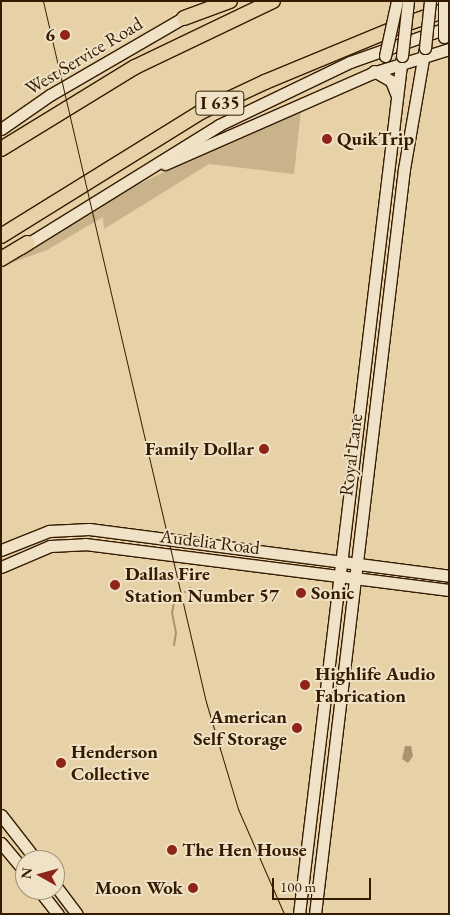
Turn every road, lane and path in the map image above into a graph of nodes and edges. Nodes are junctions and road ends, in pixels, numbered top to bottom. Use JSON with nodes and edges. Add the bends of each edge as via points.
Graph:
{"nodes":[{"id":1,"x":213,"y":1,"type":"edge"},
{"id":2,"x":230,"y":1,"type":"edge"},
{"id":3,"x":273,"y":1,"type":"edge"},
{"id":4,"x":397,"y":1,"type":"edge"},
{"id":5,"x":408,"y":1,"type":"edge"},
{"id":6,"x":430,"y":1,"type":"edge"},
{"id":7,"x":444,"y":1,"type":"edge"},
{"id":8,"x":449,"y":9,"type":"edge"},
{"id":9,"x":184,"y":18,"type":"junction"},
{"id":10,"x":447,"y":36,"type":"edge"},
{"id":11,"x":449,"y":48,"type":"edge"},
{"id":12,"x":424,"y":52,"type":"junction"},
{"id":13,"x":402,"y":60,"type":"junction"},
{"id":14,"x":372,"y":73,"type":"junction"},
{"id":15,"x":397,"y":98,"type":"junction"},
{"id":16,"x":1,"y":129,"type":"edge"},
{"id":17,"x":1,"y":149,"type":"edge"},
{"id":18,"x":389,"y":176,"type":"junction"},
{"id":19,"x":134,"y":178,"type":"junction"},
{"id":20,"x":404,"y":178,"type":"junction"},
{"id":21,"x":1,"y":236,"type":"edge"},
{"id":22,"x":28,"y":242,"type":"junction"},
{"id":23,"x":1,"y":259,"type":"edge"},
{"id":24,"x":1,"y":263,"type":"edge"},
{"id":25,"x":362,"y":398,"type":"junction"},
{"id":26,"x":376,"y":400,"type":"junction"},
{"id":27,"x":356,"y":446,"type":"junction"},
{"id":28,"x":370,"y":446,"type":"junction"},
{"id":29,"x":204,"y":544,"type":"junction"},
{"id":30,"x":1,"y":550,"type":"edge"},
{"id":31,"x":200,"y":559,"type":"junction"},
{"id":32,"x":342,"y":562,"type":"junction"},
{"id":33,"x":355,"y":564,"type":"junction"},
{"id":34,"x":1,"y":567,"type":"edge"},
{"id":35,"x":340,"y":575,"type":"junction"},
{"id":36,"x":449,"y":576,"type":"edge"},
{"id":37,"x":354,"y":577,"type":"junction"},
{"id":38,"x":449,"y":590,"type":"edge"},
{"id":39,"x":1,"y":815,"type":"edge"},
{"id":40,"x":1,"y":843,"type":"edge"},
{"id":41,"x":28,"y":850,"type":"edge"},
{"id":42,"x":15,"y":860,"type":"edge"},
{"id":43,"x":65,"y":898,"type":"edge"},
{"id":44,"x":47,"y":900,"type":"edge"},
{"id":45,"x":299,"y":912,"type":"edge"},
{"id":46,"x":58,"y":914,"type":"edge"},
{"id":47,"x":77,"y":914,"type":"edge"},
{"id":48,"x":315,"y":914,"type":"edge"}],
"edges":[{"from":1,"to":9,"type":"main road","name":"West Service Road"},
{"from":2,"to":9,"type":"highway"},
{"from":3,"to":17,"type":"highway","via":[[135,67]]},
{"from":4,"to":14,"type":"main road","bridge":true,"via":[[385,56]]},
{"from":5,"to":13,"type":"main road","name":"Royal Lane","bridge":true},
{"from":6,"to":12,"type":"main road","name":"Royal Lane","bridge":true},
{"from":7,"to":10,"type":"main road","bridge":true},
{"from":8,"to":21,"type":"highway","number":"I 635","via":[[282,74],[201,112]]},
{"from":9,"to":16,"type":"main road","name":"West Service Road","via":[[58,91]]},
{"from":10,"to":19,"type":"main road","via":[[350,62],[219,125]]},
{"from":11,"to":12,"type":"main road"},
{"from":12,"to":13,"type":"main road"},
{"from":12,"to":20,"type":"main road","name":"Royal Lane"},
{"from":13,"to":14,"type":"main road"},
{"from":13,"to":15,"type":"main road","name":"Royal Lane"},
{"from":14,"to":15,"type":"main road","via":[[391,81]]},
{"from":14,"to":19,"type":"main road"},
{"from":15,"to":18,"type":"main road","name":"Royal Lane"},
{"from":18,"to":20,"type":"main road"},
{"from":18,"to":25,"type":"main road","name":"Royal Lane"},
{"from":19,"to":22,"type":"main road"},
{"from":20,"to":26,"type":"main road","name":"Royal Lane"},
{"from":22,"to":23,"type":"highway"},
{"from":22,"to":24,"type":"main road"},
{"from":25,"to":26,"type":"main road"},
{"from":25,"to":27,"type":"main road","name":"Royal Lane"},
{"from":26,"to":28,"type":"main road","name":"Royal Lane"},
{"from":27,"to":28,"type":"main road"},
{"from":27,"to":32,"type":"main road","name":"Royal Lane"},
{"from":28,"to":33,"type":"main road","name":"Royal Lane"},
{"from":29,"to":30,"type":"main road","name":"Audelia Road","via":[[69,529],[30,536]]},
{"from":29,"to":31,"type":"main road"},
{"from":29,"to":32,"type":"main road","name":"Audelia Road"},
{"from":31,"to":34,"type":"main road","name":"Audelia Road","via":[[64,544],[31,553]]},
{"from":31,"to":35,"type":"main road","name":"Audelia Road"},
{"from":32,"to":33,"type":"main road","name":"Audelia Road"},
{"from":32,"to":35,"type":"main road","name":"Royal Lane"},
{"from":33,"to":36,"type":"main road","name":"Audelia Road"},
{"from":33,"to":37,"type":"main road","name":"Royal Lane"},
{"from":35,"to":37,"type":"main road","name":"Audelia Road"},
{"from":35,"to":45,"type":"main road","name":"Royal Lane"},
{"from":37,"to":38,"type":"main road","name":"Audelia Road"},
{"from":37,"to":48,"type":"main road","name":"Royal Lane"},
{"from":39,"to":41,"type":"main road"},
{"from":40,"to":42,"type":"main road"},
{"from":43,"to":47,"type":"main road"},
{"from":44,"to":46,"type":"main road"}]}
